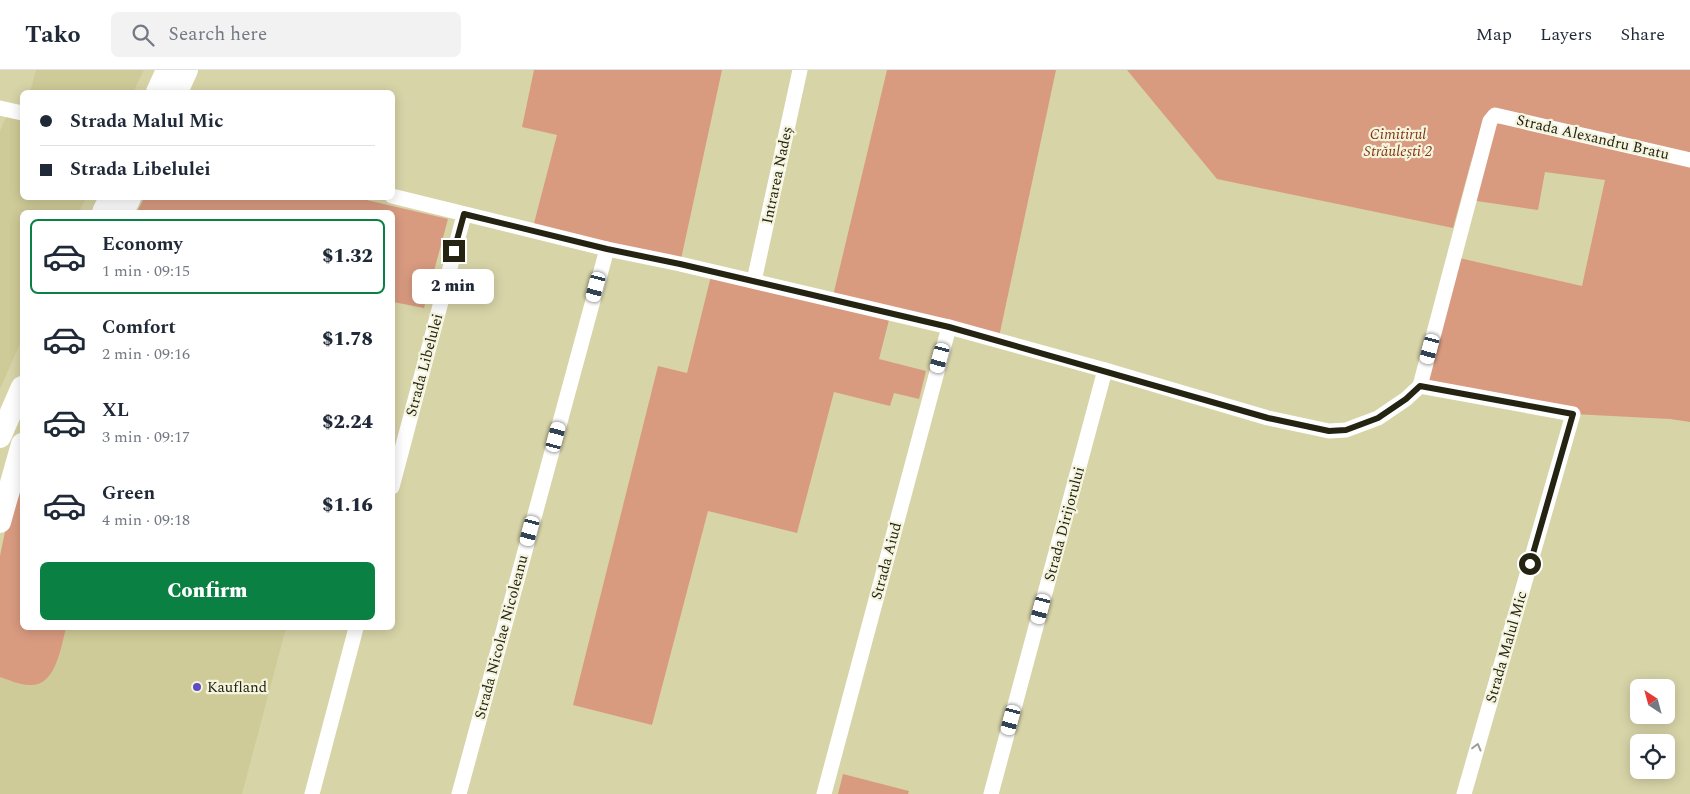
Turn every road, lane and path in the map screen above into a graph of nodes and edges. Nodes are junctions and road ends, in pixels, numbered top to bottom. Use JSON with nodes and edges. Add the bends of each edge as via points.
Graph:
{"nodes":[{"id":1,"x":167,"y":70,"type":"edge"},
{"id":2,"x":187,"y":70,"type":"edge"},
{"id":3,"x":800,"y":70,"type":"edge"},
{"id":4,"x":162,"y":90,"type":"edge"},
{"id":5,"x":164,"y":90,"type":"edge"},
{"id":6,"x":0,"y":108,"type":"edge"},
{"id":7,"x":20,"y":113,"type":"edge"},
{"id":8,"x":1690,"y":160,"type":"edge"},
{"id":9,"x":395,"y":197,"type":"edge"},
{"id":10,"x":124,"y":200,"type":"edge"},
{"id":11,"x":110,"y":205,"type":"edge"},
{"id":12,"x":464,"y":214,"type":"junction"},
{"id":13,"x":607,"y":249,"type":"junction"},
{"id":14,"x":754,"y":281,"type":"junction"},
{"id":15,"x":949,"y":327,"type":"junction"},
{"id":16,"x":1105,"y":370,"type":"junction"},
{"id":17,"x":1420,"y":386,"type":"junction"},
{"id":18,"x":20,"y":391,"type":"edge"},
{"id":19,"x":1,"y":433,"type":"edge"},
{"id":20,"x":20,"y":448,"type":"edge"},
{"id":21,"x":20,"y":450,"type":"edge"},
{"id":22,"x":395,"y":476,"type":"edge"},
{"id":23,"x":0,"y":494,"type":"edge"},
{"id":24,"x":0,"y":522,"type":"edge"},
{"id":25,"x":355,"y":630,"type":"edge"},
{"id":26,"x":312,"y":794,"type":"edge"},
{"id":27,"x":459,"y":794,"type":"edge"},
{"id":28,"x":824,"y":794,"type":"edge"},
{"id":29,"x":991,"y":794,"type":"edge"},
{"id":30,"x":1464,"y":794,"type":"edge"}],
"edges":[{"from":1,"to":4,"type":"main road"},
{"from":2,"to":5,"type":"main road"},
{"from":3,"to":14,"type":"street","name":"Intrarea Nadeș"},
{"from":6,"to":7,"type":"street"},
{"from":8,"to":17,"type":"street","name":"Strada Alexandru Bratu","via":[[1495,115],[1490,121]]},
{"from":9,"to":12,"type":"street"},
{"from":10,"to":11,"type":"main road"},
{"from":12,"to":13,"type":"street"},
{"from":12,"to":22,"type":"street","name":"Strada Libelulei"},
{"from":13,"to":14,"type":"street"},
{"from":13,"to":27,"type":"street","name":"Strada Nicolae Nicoleanu"},
{"from":14,"to":15,"type":"street"},
{"from":15,"to":16,"type":"street"},
{"from":15,"to":28,"type":"street","name":"Strada Aiud"},
{"from":16,"to":17,"type":"street","via":[[1268,418],[1329,431],[1346,430],[1378,418]]},
{"from":16,"to":29,"type":"street","name":"Strada Dirijorului"},
{"from":30,"to":17,"type":"street","name":"Strada Malul Mic","one_way":true,"via":[[1573,414]]},
{"from":18,"to":19,"type":"main road"},
{"from":20,"to":23,"type":"main road"},
{"from":21,"to":24,"type":"main road"},
{"from":25,"to":26,"type":"street"}]}
